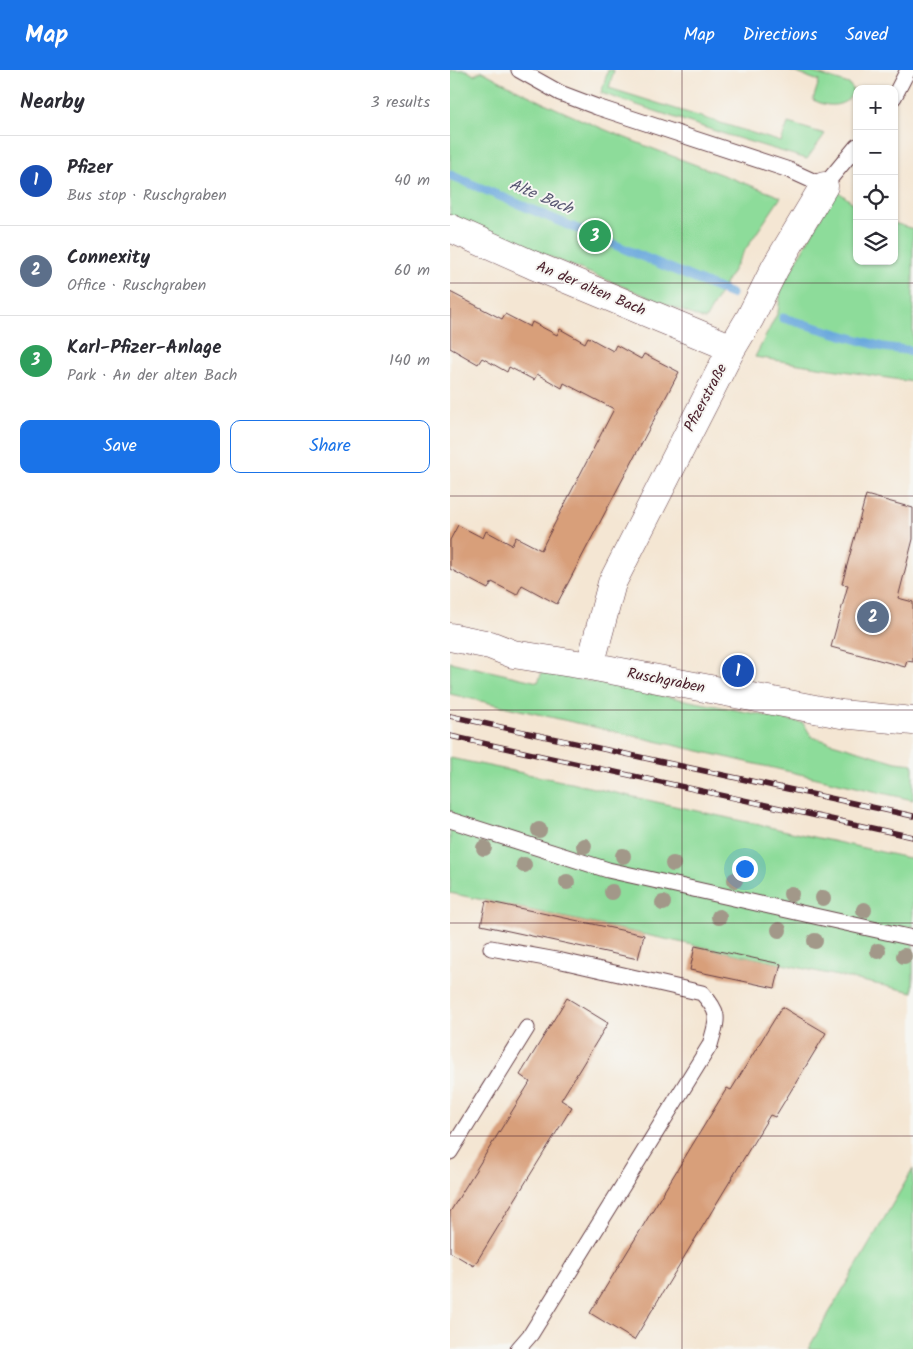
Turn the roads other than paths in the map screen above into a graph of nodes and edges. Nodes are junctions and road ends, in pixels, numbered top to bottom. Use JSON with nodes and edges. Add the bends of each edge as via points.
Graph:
{"nodes":[{"id":1,"x":520,"y":70,"type":"edge"},
{"id":2,"x":908,"y":70,"type":"edge"},
{"id":3,"x":898,"y":89,"type":"edge"},
{"id":4,"x":853,"y":151,"type":"edge"},
{"id":5,"x":824,"y":186,"type":"junction"},
{"id":6,"x":450,"y":228,"type":"edge"},
{"id":7,"x":732,"y":348,"type":"junction"},
{"id":8,"x":450,"y":637,"type":"edge"},
{"id":9,"x":590,"y":666,"type":"junction"},
{"id":10,"x":913,"y":721,"type":"edge"},
{"id":11,"x":450,"y":820,"type":"edge"},
{"id":12,"x":913,"y":938,"type":"edge"},
{"id":13,"x":491,"y":948,"type":"dead end"},
{"id":14,"x":527,"y":1028,"type":"dead end"},
{"id":15,"x":450,"y":1152,"type":"edge"},
{"id":16,"x":518,"y":1349,"type":"edge"}],
"edges":[{"from":1,"to":5,"type":"lane","via":[[560,92],[789,170]]},
{"from":2,"to":3,"type":"lane"},
{"from":4,"to":5,"type":"lane","name":"Pfizerstraße"},
{"from":5,"to":7,"type":"street","name":"Pfizerstraße"},
{"from":6,"to":7,"type":"street","name":"An der alten Bach"},
{"from":7,"to":9,"type":"street","name":"Pfizerstraße","via":[[612,583]]},
{"from":8,"to":9,"type":"street","name":"Ruschgraben","via":[[490,645],[513,654]]},
{"from":9,"to":10,"type":"street","name":"Ruschgraben","via":[[841,714]]},
{"from":11,"to":12,"type":"lane","via":[[608,870]]},
{"from":13,"to":16,"type":"lane","via":[[702,993],[715,1007],[717,1022],[710,1045],[531,1334]]},
{"from":14,"to":15,"type":"lane"}]}
